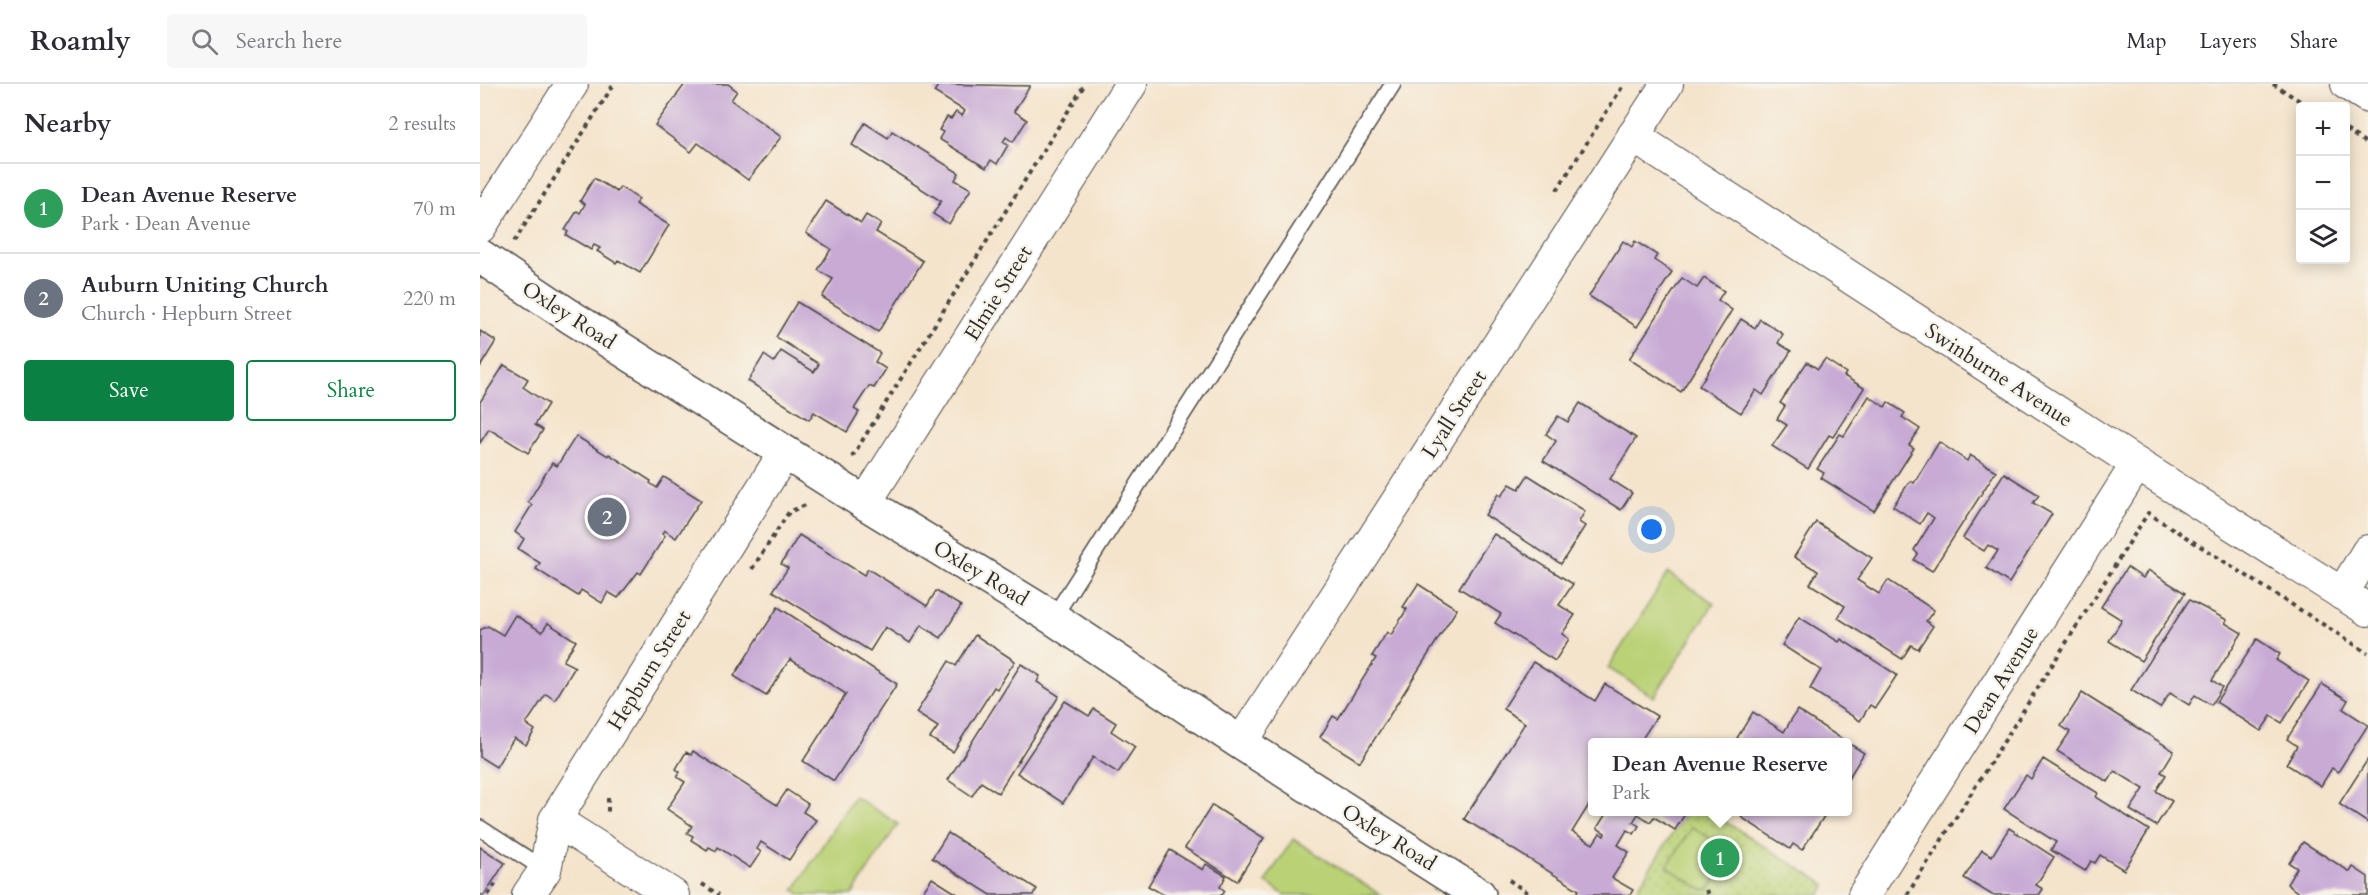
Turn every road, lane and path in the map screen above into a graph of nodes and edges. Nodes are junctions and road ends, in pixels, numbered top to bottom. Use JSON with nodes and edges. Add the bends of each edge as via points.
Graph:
{"nodes":[{"id":1,"x":572,"y":84,"type":"edge"},
{"id":2,"x":614,"y":84,"type":"edge"},
{"id":3,"x":1085,"y":84,"type":"edge"},
{"id":4,"x":1131,"y":84,"type":"edge"},
{"id":5,"x":1393,"y":84,"type":"edge"},
{"id":6,"x":1666,"y":84,"type":"edge"},
{"id":7,"x":2273,"y":84,"type":"edge"},
{"id":8,"x":2347,"y":84,"type":"edge"},
{"id":9,"x":2368,"y":97,"type":"edge"},
{"id":10,"x":2302,"y":102,"type":"edge"},
{"id":11,"x":2350,"y":133,"type":"edge"},
{"id":12,"x":1633,"y":136,"type":"junction"},
{"id":13,"x":2368,"y":144,"type":"edge"},
{"id":14,"x":480,"y":227,"type":"edge"},
{"id":15,"x":514,"y":242,"type":"dead end"},
{"id":16,"x":480,"y":256,"type":"edge"},
{"id":17,"x":785,"y":452,"type":"junction"},
{"id":18,"x":852,"y":458,"type":"dead end"},
{"id":19,"x":2137,"y":464,"type":"junction"},
{"id":20,"x":2118,"y":494,"type":"junction"},
{"id":21,"x":812,"y":502,"type":"dead end"},
{"id":22,"x":865,"y":502,"type":"junction"},
{"id":23,"x":2148,"y":513,"type":"junction"},
{"id":24,"x":2368,"y":551,"type":"edge"},
{"id":25,"x":751,"y":571,"type":"dead end"},
{"id":26,"x":2342,"y":594,"type":"junction"},
{"id":27,"x":2368,"y":610,"type":"edge"},
{"id":28,"x":1053,"y":618,"type":"junction"},
{"id":29,"x":2368,"y":653,"type":"edge"},
{"id":30,"x":1241,"y":743,"type":"junction"},
{"id":31,"x":608,"y":795,"type":"dead end"},
{"id":32,"x":555,"y":820,"type":"junction"},
{"id":33,"x":608,"y":826,"type":"dead end"},
{"id":34,"x":480,"y":828,"type":"edge"},
{"id":35,"x":516,"y":851,"type":"junction"},
{"id":36,"x":536,"y":882,"type":"edge"},
{"id":37,"x":686,"y":889,"type":"edge"},
{"id":38,"x":1706,"y":890,"type":"dead end"},
{"id":39,"x":488,"y":895,"type":"edge"},
{"id":40,"x":719,"y":895,"type":"edge"},
{"id":41,"x":1479,"y":895,"type":"edge"},
{"id":42,"x":1708,"y":895,"type":"edge"},
{"id":43,"x":1864,"y":895,"type":"edge"},
{"id":44,"x":1907,"y":895,"type":"edge"}],
"edges":[{"from":1,"to":14,"type":"street"},
{"from":2,"to":15,"type":"path"},
{"from":3,"to":18,"type":"path"},
{"from":4,"to":22,"type":"street","name":"Elmie Street"},
{"from":5,"to":28,"type":"lane"},
{"from":6,"to":12,"type":"street","name":"Lyall Street"},
{"from":7,"to":10,"type":"path"},
{"from":8,"to":9,"type":"street"},
{"from":11,"to":13,"type":"path"},
{"from":12,"to":19,"type":"street","name":"Swinburne Avenue"},
{"from":12,"to":30,"type":"street","name":"Lyall Street"},
{"from":16,"to":17,"type":"street","name":"Oxley Road"},
{"from":17,"to":22,"type":"street","name":"Oxley Road"},
{"from":17,"to":32,"type":"street","name":"Hepburn Street"},
{"from":19,"to":20,"type":"street","name":"Dean Avenue"},
{"from":19,"to":26,"type":"street","name":"Swinburne Avenue"},
{"from":20,"to":23,"type":"path"},
{"from":20,"to":43,"type":"street","name":"Dean Avenue"},
{"from":21,"to":25,"type":"path","via":[[789,513]]},
{"from":22,"to":28,"type":"street","name":"Oxley Road"},
{"from":23,"to":29,"type":"path"},
{"from":23,"to":44,"type":"path"},
{"from":24,"to":26,"type":"street"},
{"from":26,"to":27,"type":"street","name":"Swinburne Avenue"},
{"from":28,"to":30,"type":"street","name":"Oxley Road"},
{"from":30,"to":41,"type":"street","name":"Oxley Road"},
{"from":31,"to":33,"type":"path"},
{"from":32,"to":36,"type":"street","name":"Hepburn Street"},
{"from":32,"to":37,"type":"street"},
{"from":34,"to":35,"type":"lane"},
{"from":35,"to":36,"type":"lane"},
{"from":35,"to":39,"type":"path"},
{"from":37,"to":40,"type":"path"},
{"from":38,"to":42,"type":"path"}]}
